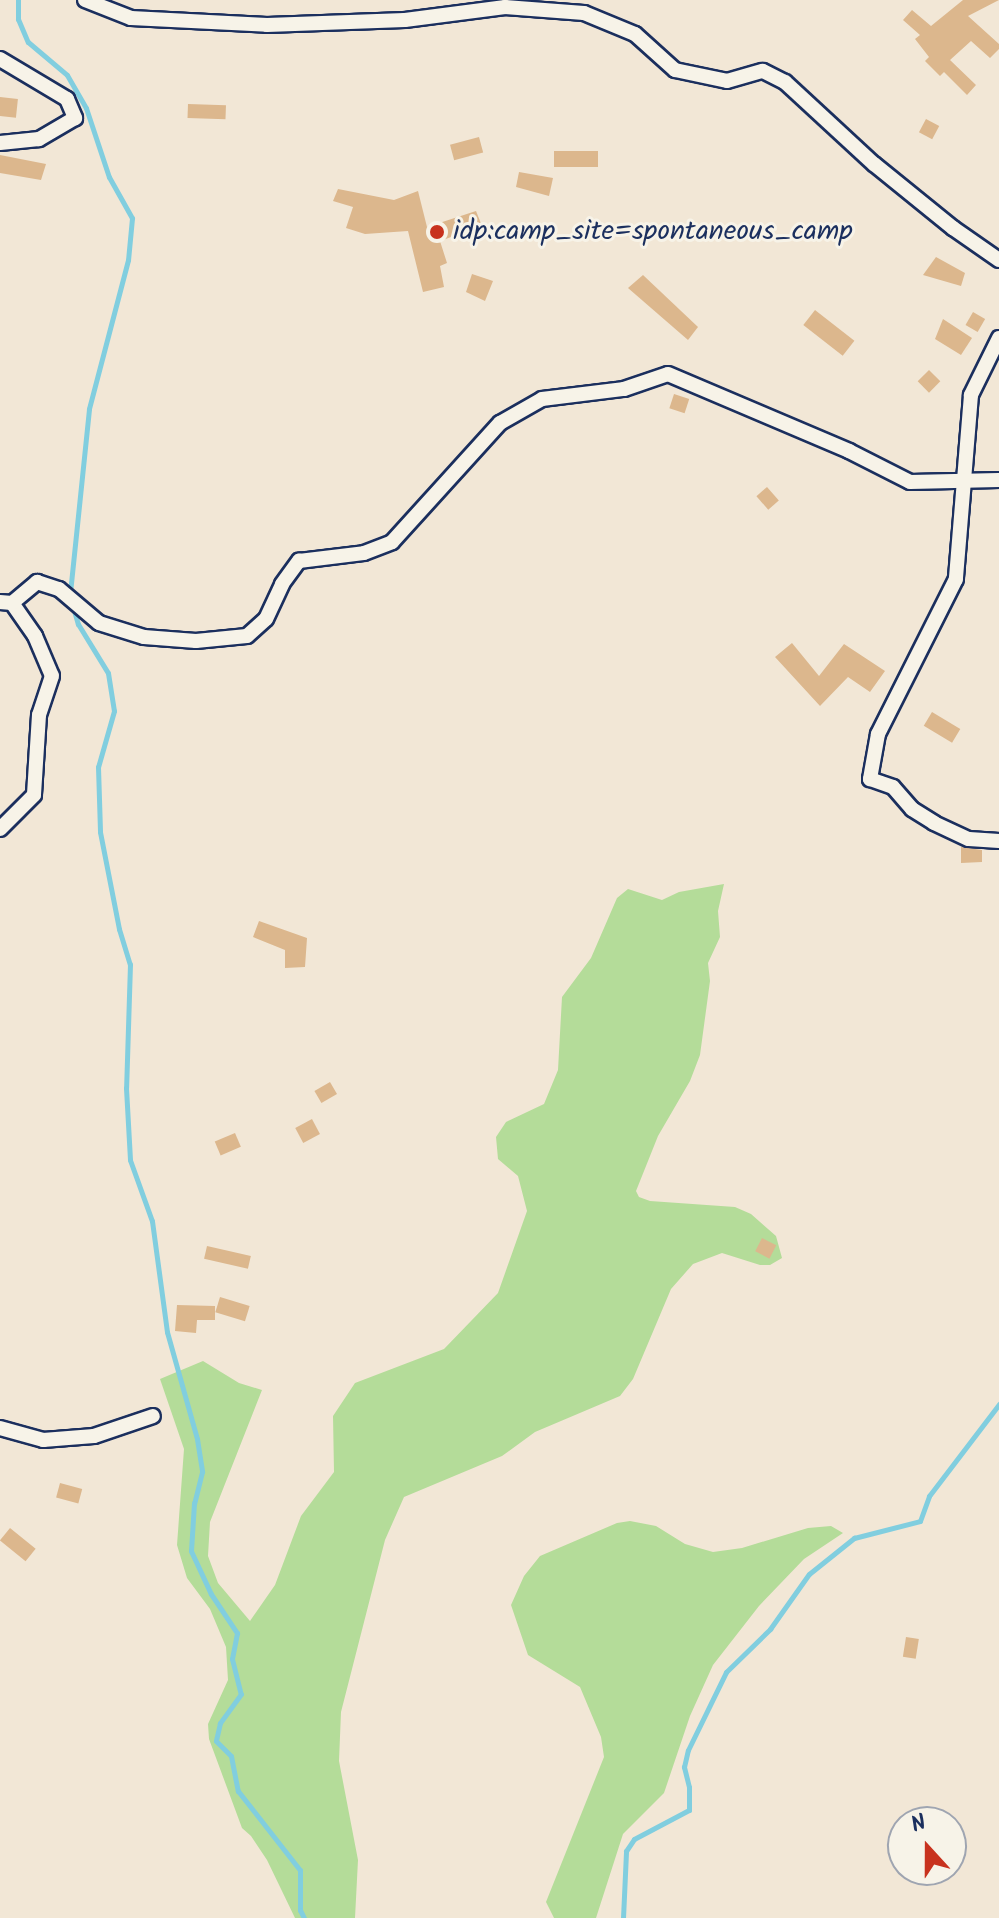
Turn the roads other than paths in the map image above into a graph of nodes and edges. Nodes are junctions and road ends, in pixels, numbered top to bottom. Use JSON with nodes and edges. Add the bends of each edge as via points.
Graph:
{"nodes":[{"id":1,"x":85,"y":0,"type":"edge"},
{"id":2,"x":0,"y":59,"type":"edge"},
{"id":3,"x":0,"y":143,"type":"edge"},
{"id":4,"x":999,"y":260,"type":"edge"},
{"id":5,"x":999,"y":338,"type":"edge"},
{"id":6,"x":964,"y":480,"type":"junction"},
{"id":7,"x":999,"y":480,"type":"edge"},
{"id":8,"x":6,"y":602,"type":"edge"},
{"id":9,"x":0,"y":829,"type":"edge"},
{"id":10,"x":999,"y":841,"type":"edge"},
{"id":11,"x":153,"y":1416,"type":"dead end"},
{"id":12,"x":0,"y":1428,"type":"edge"}],
"edges":[{"from":1,"to":4,"type":"street","via":[[131,18],[267,25],[405,20],[505,7],[584,13],[635,34],[675,70],[727,81],[763,71],[785,82],[874,164]]},
{"from":2,"to":3,"type":"street","via":[[67,99],[75,118],[39,139]]},
{"from":5,"to":6,"type":"street","via":[[971,395]]},
{"from":6,"to":7,"type":"street"},
{"from":6,"to":8,"type":"street","via":[[910,482],[668,374],[624,389],[542,399],[500,423],[392,542],[364,553],[299,561],[266,619],[247,636],[196,641],[144,637],[99,623],[59,589],[37,582]]},
{"from":6,"to":10,"type":"street","via":[[956,579],[878,734],[870,779],[893,787],[934,823],[969,839]]},
{"from":8,"to":9,"type":"street","via":[[35,636],[52,676],[39,715],[34,795]]},
{"from":11,"to":12,"type":"street","via":[[81,1437],[43,1440]]}]}
